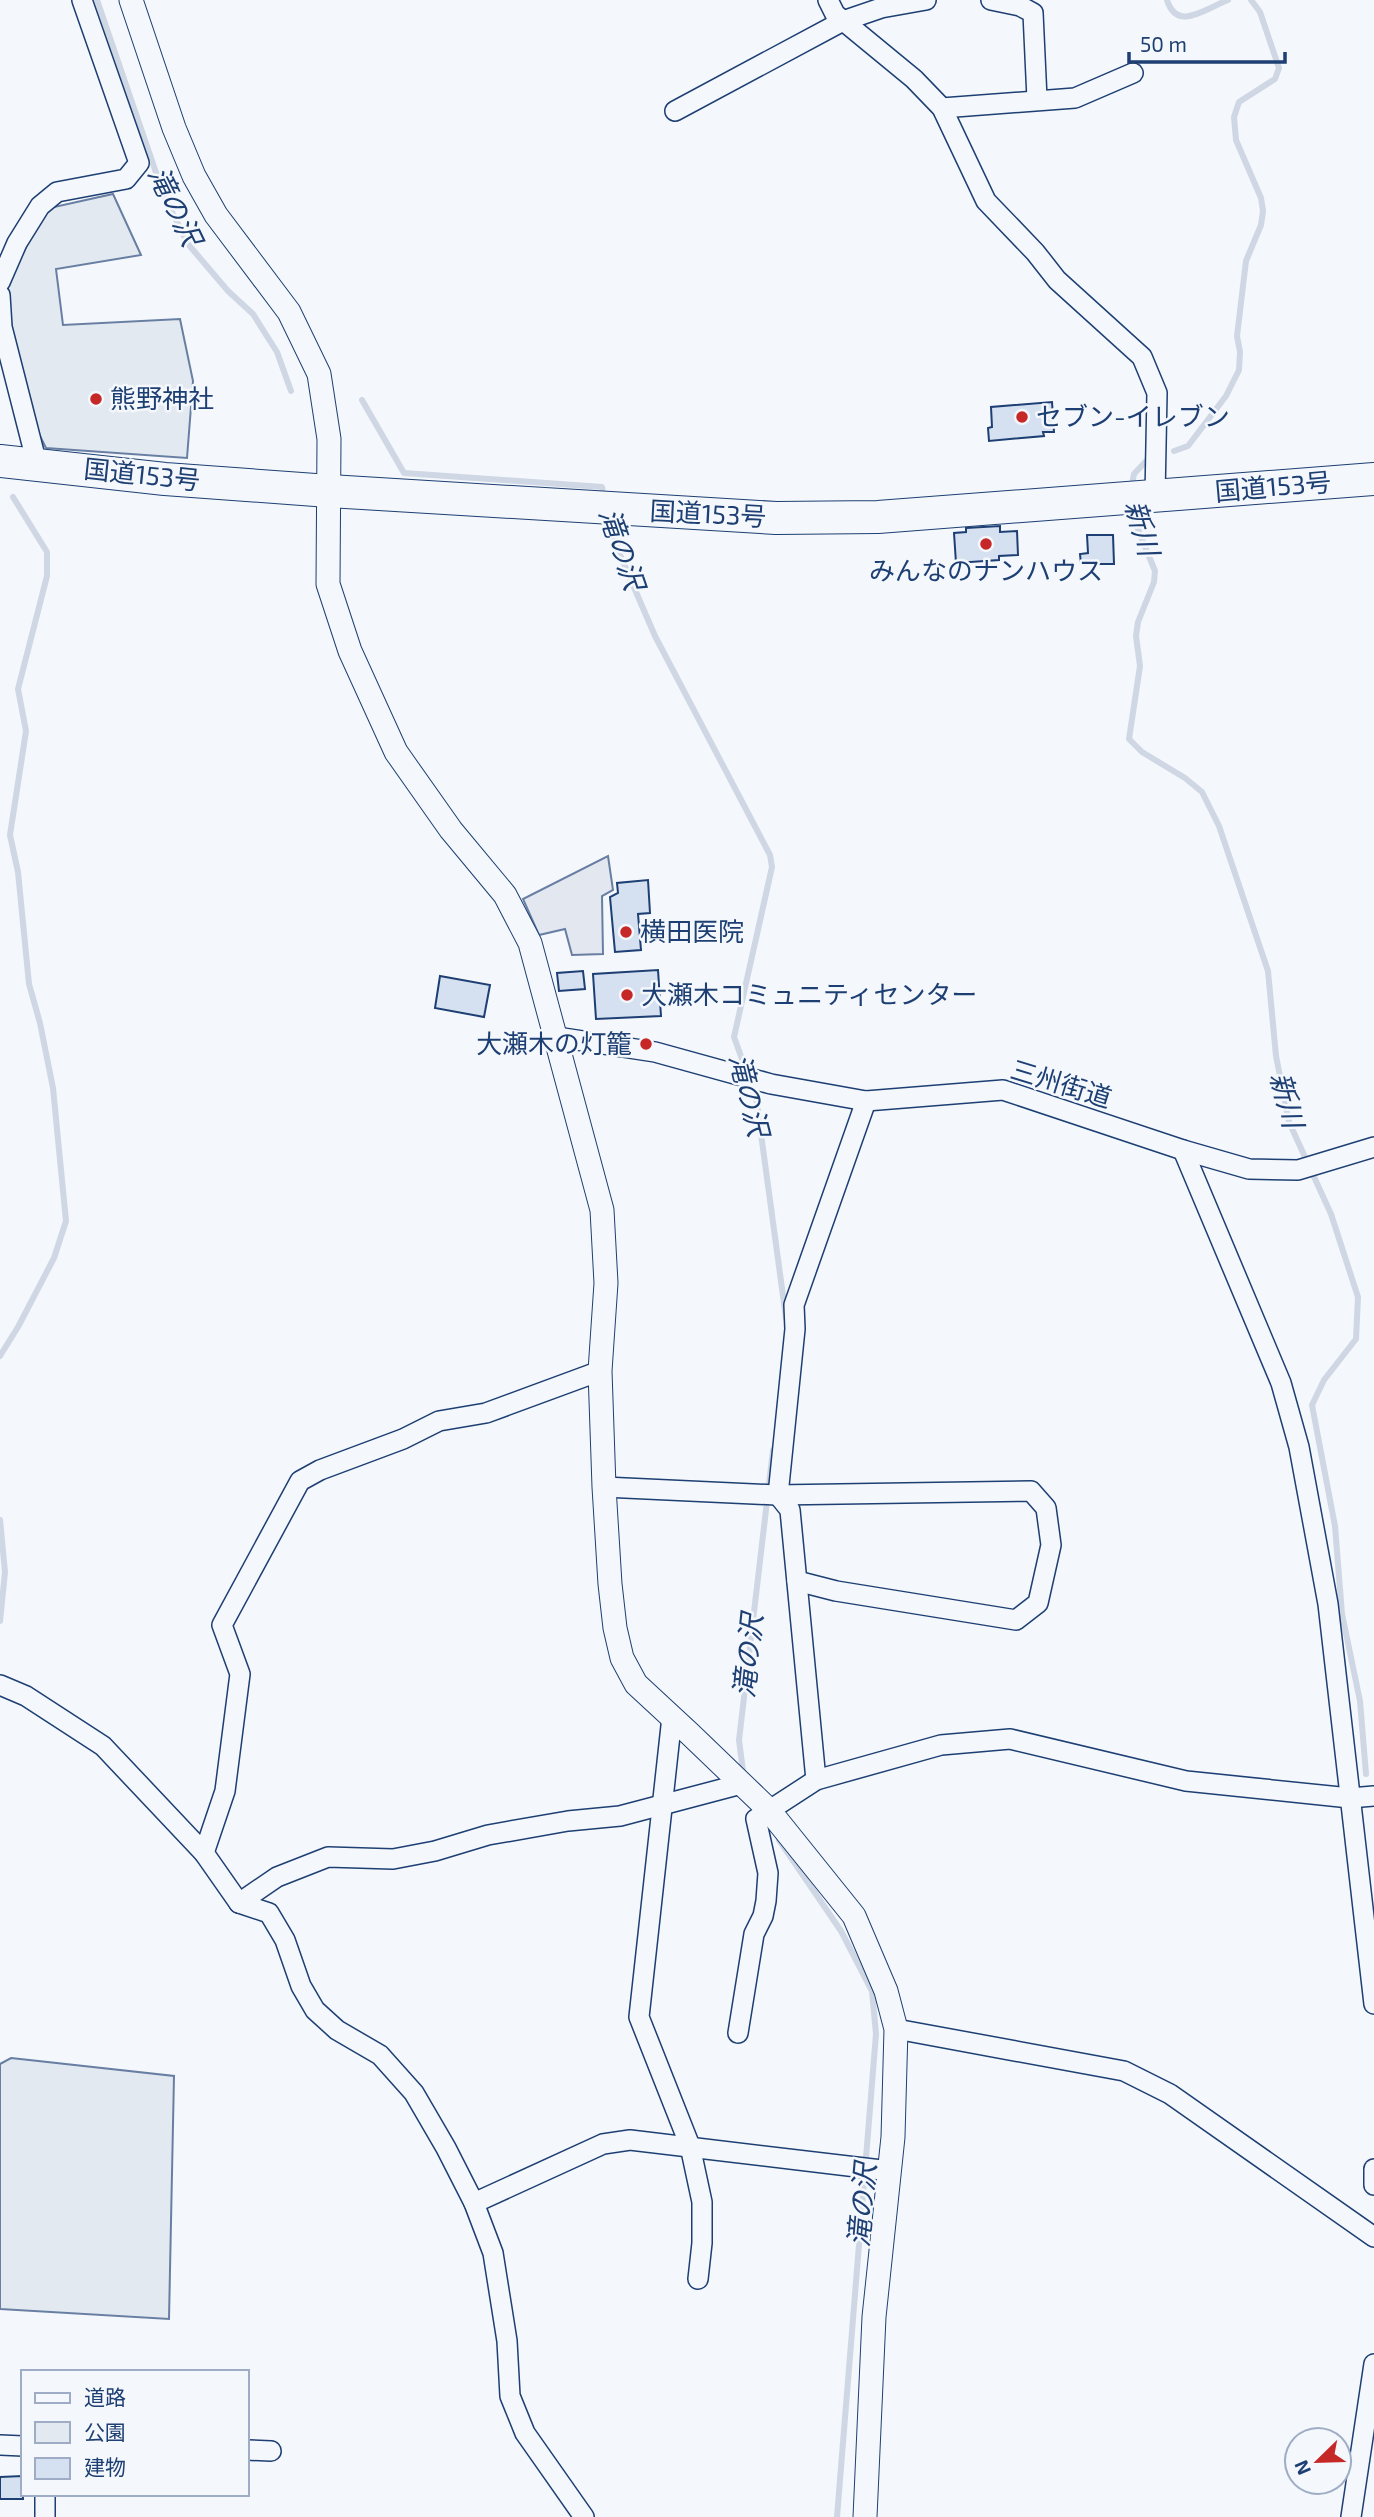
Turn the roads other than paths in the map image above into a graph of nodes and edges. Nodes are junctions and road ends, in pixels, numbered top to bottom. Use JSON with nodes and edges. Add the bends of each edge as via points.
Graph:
{"nodes":[{"id":1,"x":82,"y":0,"type":"edge"},
{"id":2,"x":131,"y":0,"type":"edge"},
{"id":3,"x":828,"y":0,"type":"edge"},
{"id":4,"x":926,"y":0,"type":"edge"},
{"id":5,"x":991,"y":0,"type":"edge"},
{"id":6,"x":843,"y":21,"type":"junction"},
{"id":7,"x":1133,"y":73,"type":"dead end"},
{"id":8,"x":1037,"y":99,"type":"junction"},
{"id":9,"x":942,"y":108,"type":"junction"},
{"id":10,"x":675,"y":111,"type":"dead end"},
{"id":11,"x":0,"y":282,"type":"edge"},
{"id":12,"x":0,"y":295,"type":"edge"},
{"id":13,"x":0,"y":461,"type":"edge"},
{"id":14,"x":37,"y":464,"type":"junction"},
{"id":15,"x":1374,"y":479,"type":"edge"},
{"id":16,"x":329,"y":491,"type":"junction"},
{"id":17,"x":1139,"y":497,"type":"junction"},
{"id":18,"x":557,"y":1037,"type":"junction"},
{"id":19,"x":866,"y":1101,"type":"junction"},
{"id":20,"x":1374,"y":1147,"type":"edge"},
{"id":21,"x":1183,"y":1150,"type":"junction"},
{"id":22,"x":600,"y":1371,"type":"junction"},
{"id":23,"x":604,"y":1487,"type":"junction"},
{"id":24,"x":777,"y":1495,"type":"junction"},
{"id":25,"x":797,"y":1581,"type":"junction"},
{"id":26,"x":0,"y":1685,"type":"edge"},
{"id":27,"x":672,"y":1717,"type":"junction"},
{"id":28,"x":816,"y":1780,"type":"junction"},
{"id":29,"x":741,"y":1784,"type":"junction"},
{"id":30,"x":1374,"y":1796,"type":"edge"},
{"id":31,"x":1350,"y":1798,"type":"junction"},
{"id":32,"x":662,"y":1803,"type":"junction"},
{"id":33,"x":768,"y":1810,"type":"junction"},
{"id":34,"x":204,"y":1853,"type":"junction"},
{"id":35,"x":239,"y":1903,"type":"junction"},
{"id":36,"x":1374,"y":2004,"type":"edge"},
{"id":37,"x":896,"y":2029,"type":"junction"},
{"id":38,"x":738,"y":2034,"type":"dead end"},
{"id":39,"x":690,"y":2146,"type":"junction"},
{"id":40,"x":872,"y":2169,"type":"junction"},
{"id":41,"x":1374,"y":2169,"type":"edge"},
{"id":42,"x":1374,"y":2185,"type":"edge"},
{"id":43,"x":474,"y":2203,"type":"junction"},
{"id":44,"x":1374,"y":2237,"type":"edge"},
{"id":45,"x":698,"y":2279,"type":"dead end"},
{"id":46,"x":1374,"y":2364,"type":"edge"},
{"id":47,"x":1371,"y":2398,"type":"edge"},
{"id":48,"x":0,"y":2445,"type":"edge"},
{"id":49,"x":21,"y":2445,"type":"edge"},
{"id":50,"x":248,"y":2450,"type":"edge"},
{"id":51,"x":271,"y":2451,"type":"dead end"},
{"id":52,"x":45,"y":2496,"type":"edge"},
{"id":53,"x":45,"y":2517,"type":"edge"},
{"id":54,"x":584,"y":2517,"type":"edge"},
{"id":55,"x":865,"y":2517,"type":"edge"},
{"id":56,"x":1351,"y":2517,"type":"edge"}],
"edges":[{"from":1,"to":11,"type":"street","via":[[139,163],[126,179],[57,192],[40,206]]},
{"from":2,"to":16,"type":"street","via":[[194,176],[216,215],[289,312],[319,373],[329,439]]},
{"from":3,"to":6,"type":"street"},
{"from":4,"to":6,"type":"street"},
{"from":5,"to":8,"type":"street","via":[[1033,13]]},
{"from":6,"to":9,"type":"street"},
{"from":6,"to":10,"type":"street"},
{"from":7,"to":8,"type":"street","via":[[1075,98]]},
{"from":8,"to":9,"type":"street"},
{"from":9,"to":17,"type":"street","via":[[986,201],[1057,280],[1142,357],[1157,393]]},
{"from":12,"to":14,"type":"street","via":[[2,327]]},
{"from":13,"to":14,"type":"highway","name":"国道153号"},
{"from":14,"to":16,"type":"highway","name":"国道153号"},
{"from":15,"to":17,"type":"highway","name":"国道153号"},
{"from":16,"to":17,"type":"highway","name":"国道153号","via":[[776,518],[878,517]]},
{"from":16,"to":18,"type":"street","via":[[328,584],[350,651],[396,752],[515,912],[528,937]]},
{"from":18,"to":19,"type":"street","name":"三州街道","via":[[655,1052],[764,1082]]},
{"from":18,"to":22,"type":"street","via":[[602,1210],[606,1283]]},
{"from":19,"to":21,"type":"street","name":"三州街道","via":[[1003,1090]]},
{"from":19,"to":24,"type":"street","via":[[794,1305]]},
{"from":20,"to":21,"type":"street","name":"三州街道","via":[[1298,1170],[1249,1169]]},
{"from":21,"to":31,"type":"street","via":[[1281,1383],[1299,1447],[1328,1604]]},
{"from":22,"to":23,"type":"street"},
{"from":22,"to":34,"type":"street","via":[[486,1413],[439,1421],[300,1481],[222,1625],[240,1674],[225,1791]]},
{"from":23,"to":24,"type":"street"},
{"from":23,"to":27,"type":"street","via":[[610,1584],[621,1658],[636,1684]]},
{"from":24,"to":25,"type":"street","via":[[790,1510]]},
{"from":24,"to":25,"type":"street","via":[[1031,1490],[1046,1508],[1051,1545],[1038,1602],[1016,1620]]},
{"from":25,"to":28,"type":"street"},
{"from":26,"to":34,"type":"street","via":[[26,1696],[103,1746]]},
{"from":27,"to":29,"type":"street"},
{"from":27,"to":32,"type":"street"},
{"from":28,"to":31,"type":"street","via":[[941,1745],[1010,1739],[1186,1781]]},
{"from":28,"to":33,"type":"street"},
{"from":29,"to":32,"type":"street"},
{"from":29,"to":33,"type":"street"},
{"from":30,"to":31,"type":"street"},
{"from":31,"to":36,"type":"street"},
{"from":32,"to":35,"type":"street","via":[[620,1816],[488,1835],[435,1852],[393,1859],[328,1857],[277,1877]]},
{"from":32,"to":39,"type":"street","via":[[639,2017]]},
{"from":33,"to":37,"type":"street","via":[[854,1916],[886,1991]]},
{"from":33,"to":38,"type":"street","via":[[756,1819],[768,1873],[766,1900],[754,1934]]},
{"from":34,"to":35,"type":"street"},
{"from":35,"to":43,"type":"street","via":[[269,1913],[316,2010],[337,2030],[380,2055],[414,2092]]},
{"from":37,"to":40,"type":"street","via":[[893,2137]]},
{"from":37,"to":44,"type":"street","via":[[1124,2071],[1170,2094]]},
{"from":39,"to":40,"type":"street"},
{"from":39,"to":43,"type":"street","via":[[630,2140],[604,2144]]},
{"from":39,"to":45,"type":"street","via":[[702,2202]]},
{"from":40,"to":55,"type":"street","via":[[874,2316]]},
{"from":41,"to":42,"type":"street"},
{"from":43,"to":54,"type":"street","via":[[493,2253],[510,2396],[525,2432]]},
{"from":46,"to":47,"type":"street"},
{"from":47,"to":56,"type":"street"},
{"from":48,"to":49,"type":"street"},
{"from":50,"to":51,"type":"street"},
{"from":52,"to":53,"type":"street"}]}
